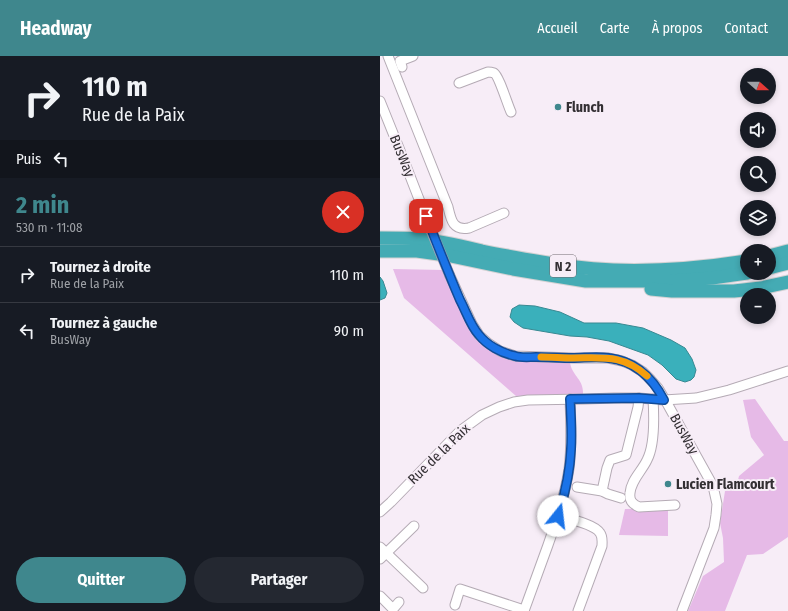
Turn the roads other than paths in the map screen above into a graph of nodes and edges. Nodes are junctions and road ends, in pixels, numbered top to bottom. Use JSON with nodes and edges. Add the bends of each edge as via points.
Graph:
{"nodes":[{"id":1,"x":388,"y":56,"type":"edge"},
{"id":2,"x":413,"y":56,"type":"edge"},
{"id":3,"x":402,"y":67,"type":"dead end"},
{"id":4,"x":459,"y":83,"type":"dead end"},
{"id":5,"x":380,"y":101,"type":"edge"},
{"id":6,"x":511,"y":112,"type":"dead end"},
{"id":7,"x":448,"y":207,"type":"junction"},
{"id":8,"x":504,"y":213,"type":"dead end"},
{"id":9,"x":459,"y":222,"type":"dead end"},
{"id":10,"x":380,"y":238,"type":"edge"},
{"id":11,"x":380,"y":250,"type":"edge"},
{"id":12,"x":788,"y":251,"type":"edge"},
{"id":13,"x":776,"y":254,"type":"edge"},
{"id":14,"x":740,"y":262,"type":"edge"},
{"id":15,"x":788,"y":263,"type":"edge"},
{"id":16,"x":776,"y":266,"type":"edge"},
{"id":17,"x":740,"y":274,"type":"edge"},
{"id":18,"x":586,"y":281,"type":"junction"},
{"id":19,"x":788,"y":282,"type":"edge"},
{"id":20,"x":788,"y":371,"type":"edge"},
{"id":21,"x":639,"y":398,"type":"junction"},
{"id":22,"x":570,"y":399,"type":"junction"},
{"id":23,"x":653,"y":399,"type":"junction"},
{"id":24,"x":664,"y":400,"type":"junction"},
{"id":25,"x":577,"y":487,"type":"dead end"},
{"id":26,"x":602,"y":491,"type":"junction"},
{"id":27,"x":621,"y":498,"type":"dead end"},
{"id":28,"x":675,"y":506,"type":"dead end"},
{"id":29,"x":381,"y":508,"type":"edge"},
{"id":30,"x":558,"y":516,"type":"junction"},
{"id":31,"x":414,"y":526,"type":"dead end"},
{"id":32,"x":382,"y":553,"type":"edge"},
{"id":33,"x":423,"y":588,"type":"dead end"},
{"id":34,"x":380,"y":596,"type":"edge"},
{"id":35,"x":399,"y":602,"type":"dead end"},
{"id":36,"x":455,"y":605,"type":"dead end"},
{"id":37,"x":524,"y":611,"type":"edge"},
{"id":38,"x":578,"y":611,"type":"edge"},
{"id":39,"x":682,"y":611,"type":"edge"}],
"edges":[{"from":1,"to":7,"type":"street"},
{"from":2,"to":3,"type":"street","via":[[400,62]]},
{"from":4,"to":6,"type":"street","via":[[488,72],[494,73]]},
{"from":5,"to":24,"type":"street","name":"BusWay","bridge":true,"via":[[450,276],[479,335],[500,351],[515,356],[608,358],[622,361],[643,372],[658,388]]},
{"from":7,"to":8,"type":"street","via":[[454,225],[463,229]]},
{"from":7,"to":9,"type":"street"},
{"from":10,"to":14,"type":"highway","number":"N 2","via":[[446,243],[515,258],[601,270],[673,270]]},
{"from":11,"to":18,"type":"highway","number":"N 2","via":[[446,255]]},
{"from":12,"to":13,"type":"highway"},
{"from":15,"to":16,"type":"highway"},
{"from":17,"to":18,"type":"highway","number":"N 2","via":[[671,281]]},
{"from":18,"to":19,"type":"highway","via":[[672,291],[734,291]]},
{"from":20,"to":24,"type":"street","name":"Rue de la Paix","via":[[696,398]]},
{"from":21,"to":22,"type":"street","name":"Rue de la Paix"},
{"from":21,"to":23,"type":"street","name":"Rue de la Paix"},
{"from":21,"to":26,"type":"street","via":[[626,455],[610,460]]},
{"from":22,"to":29,"type":"street","name":"Rue de la Paix","via":[[514,402],[482,415],[460,431]]},
{"from":22,"to":30,"type":"street","via":[[570,463]]},
{"from":23,"to":24,"type":"street","name":"Rue de la Paix"},
{"from":23,"to":28,"type":"street","via":[[651,451],[648,460],[632,483],[630,498],[639,507]]},
{"from":24,"to":39,"type":"street","name":"BusWay","via":[[713,486],[717,504],[714,528]]},
{"from":25,"to":26,"type":"street"},
{"from":26,"to":27,"type":"street"},
{"from":30,"to":37,"type":"street"},
{"from":30,"to":38,"type":"street","via":[[594,527],[600,532],[602,539],[602,546]]},
{"from":31,"to":32,"type":"street"},
{"from":32,"to":33,"type":"street"},
{"from":34,"to":35,"type":"street","via":[[393,609]]},
{"from":36,"to":37,"type":"street","via":[[460,589]]}]}
